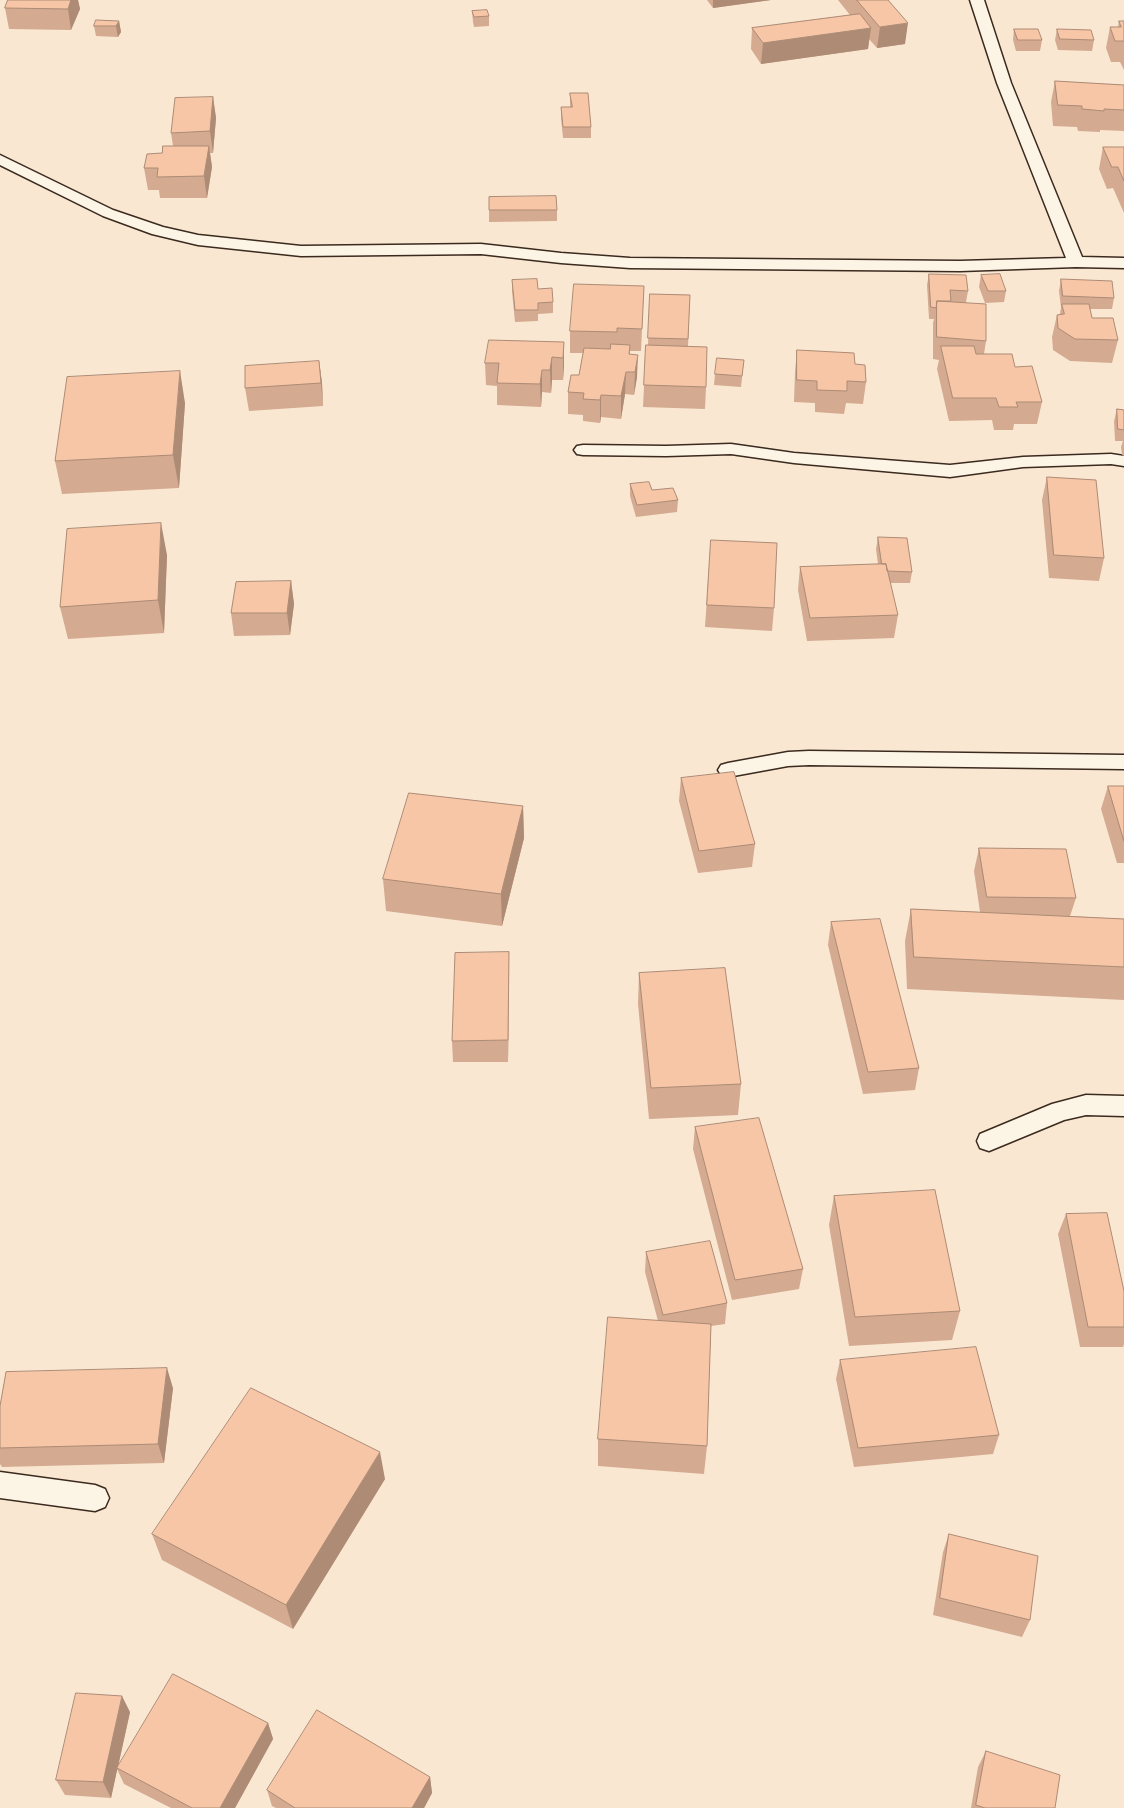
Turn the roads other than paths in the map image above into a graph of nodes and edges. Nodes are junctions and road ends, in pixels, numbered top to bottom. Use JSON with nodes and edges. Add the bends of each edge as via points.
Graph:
{"nodes":[{"id":1,"x":977,"y":0,"type":"edge"},
{"id":2,"x":0,"y":159,"type":"edge"},
{"id":3,"x":1076,"y":262,"type":"junction"},
{"id":4,"x":1124,"y":263,"type":"edge"},
{"id":5,"x":583,"y":450,"type":"dead end"},
{"id":6,"x":1124,"y":461,"type":"edge"},
{"id":7,"x":1124,"y":762,"type":"edge"},
{"id":8,"x":728,"y":770,"type":"dead end"},
{"id":9,"x":1124,"y":1106,"type":"edge"},
{"id":10,"x":989,"y":1141,"type":"dead end"},
{"id":11,"x":0,"y":1485,"type":"edge"},
{"id":12,"x":95,"y":1498,"type":"dead end"}],
"edges":[{"from":1,"to":3,"type":"street","via":[[1004,83]]},
{"from":2,"to":3,"type":"street","via":[[108,213],[158,231],[198,240],[301,251],[481,249],[630,263],[960,266]]},
{"from":3,"to":4,"type":"street"},
{"from":5,"to":6,"type":"street","via":[[731,449],[794,458],[950,471],[1023,462],[1111,459]]},
{"from":7,"to":8,"type":"street","via":[[810,758],[788,759]]},
{"from":9,"to":10,"type":"street","via":[[1086,1105],[1060,1111]]},
{"from":11,"to":12,"type":"street"}]}
